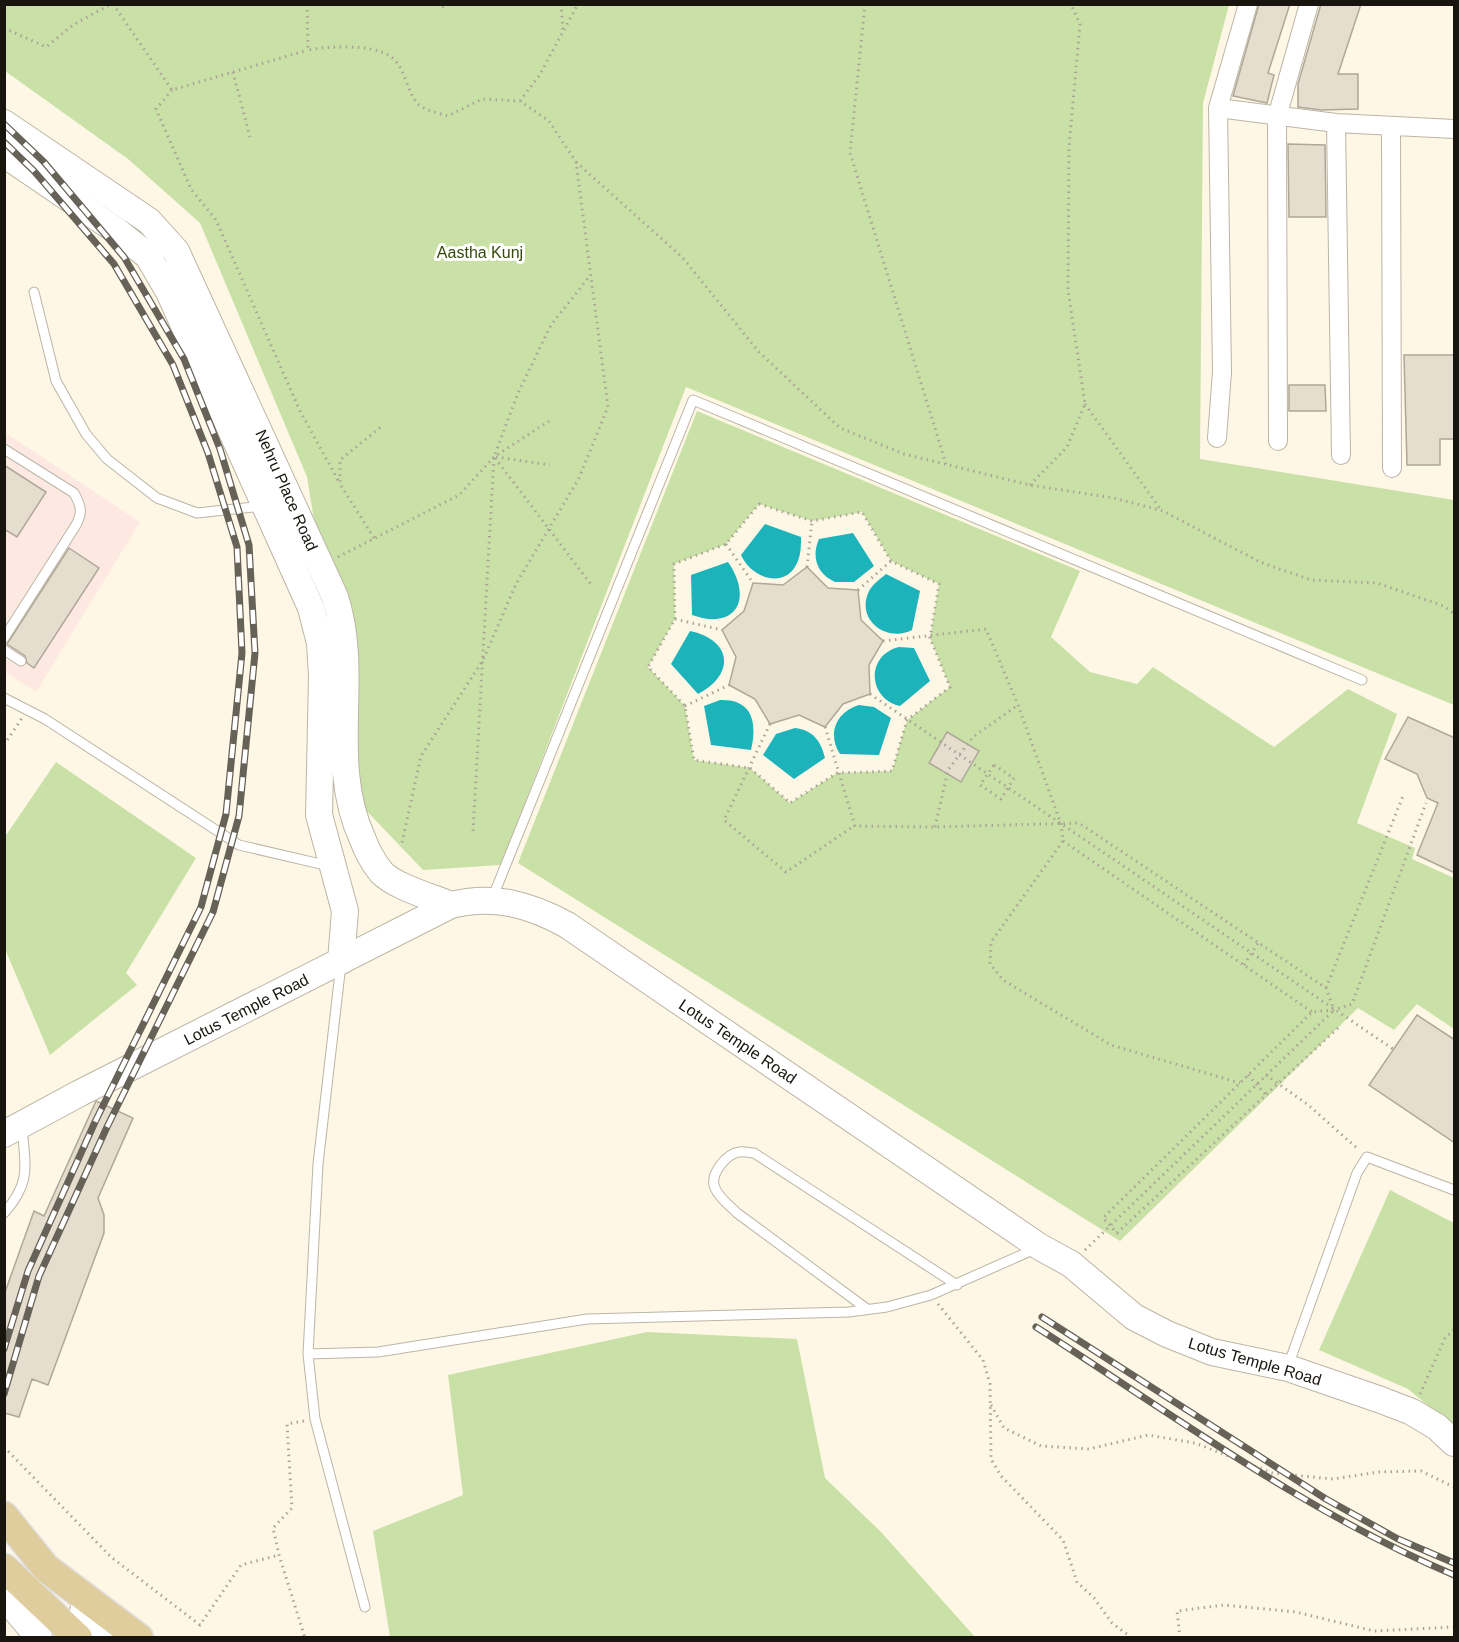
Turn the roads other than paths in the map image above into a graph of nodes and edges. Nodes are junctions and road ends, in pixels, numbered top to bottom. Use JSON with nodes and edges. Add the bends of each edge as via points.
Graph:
{"nodes":[{"id":1,"x":1248,"y":4,"type":"edge"},
{"id":2,"x":1309,"y":4,"type":"edge"},
{"id":3,"x":1218,"y":108,"type":"junction"},
{"id":4,"x":1277,"y":117,"type":"junction"},
{"id":5,"x":4,"y":123,"type":"edge"},
{"id":6,"x":1336,"y":123,"type":"junction"},
{"id":7,"x":1391,"y":128,"type":"junction"},
{"id":8,"x":1455,"y":129,"type":"edge"},
{"id":9,"x":4,"y":154,"type":"edge"},
{"id":10,"x":34,"y":292,"type":"dead end"},
{"id":11,"x":1217,"y":438,"type":"dead end"},
{"id":12,"x":1278,"y":441,"type":"dead end"},
{"id":13,"x":4,"y":449,"type":"edge"},
{"id":14,"x":1341,"y":455,"type":"dead end"},
{"id":15,"x":1392,"y":468,"type":"dead end"},
{"id":16,"x":265,"y":506,"type":"junction"},
{"id":17,"x":4,"y":638,"type":"edge"},
{"id":18,"x":4,"y":650,"type":"edge"},
{"id":19,"x":21,"y":661,"type":"dead end"},
{"id":20,"x":1362,"y":680,"type":"dead end"},
{"id":21,"x":4,"y":698,"type":"edge"},
{"id":22,"x":334,"y":867,"type":"junction"},
{"id":23,"x":491,"y":901,"type":"junction"},
{"id":24,"x":451,"y":905,"type":"junction"},
{"id":25,"x":341,"y":961,"type":"junction"},
{"id":26,"x":13,"y":1131,"type":"edge"},
{"id":27,"x":1455,"y":1190,"type":"edge"},
{"id":28,"x":4,"y":1214,"type":"edge"},
{"id":29,"x":1040,"y":1247,"type":"junction"},
{"id":30,"x":957,"y":1286,"type":"junction"},
{"id":31,"x":867,"y":1309,"type":"junction"},
{"id":32,"x":308,"y":1354,"type":"junction"},
{"id":33,"x":1288,"y":1368,"type":"junction"},
{"id":34,"x":1455,"y":1443,"type":"edge"},
{"id":35,"x":4,"y":1516,"type":"edge"},
{"id":36,"x":4,"y":1568,"type":"edge"},
{"id":37,"x":46,"y":1568,"type":"junction"},
{"id":38,"x":4,"y":1596,"type":"edge"},
{"id":39,"x":365,"y":1607,"type":"dead end"},
{"id":40,"x":44,"y":1625,"type":"edge"},
{"id":41,"x":78,"y":1638,"type":"edge"},
{"id":42,"x":114,"y":1638,"type":"edge"},
{"id":43,"x":139,"y":1638,"type":"edge"}],
"edges":[{"from":1,"to":3,"type":"street"},
{"from":2,"to":4,"type":"street"},
{"from":3,"to":4,"type":"street"},
{"from":3,"to":11,"type":"street","via":[[1222,372]]},
{"from":4,"to":6,"type":"street"},
{"from":4,"to":12,"type":"street"},
{"from":5,"to":24,"type":"street","name":"Nehru Place Road","via":[[149,221],[176,251],[342,621],[346,648],[343,762],[354,822],[381,872]]},
{"from":6,"to":7,"type":"street"},
{"from":6,"to":14,"type":"street"},
{"from":7,"to":8,"type":"street"},
{"from":7,"to":15,"type":"street"},
{"from":9,"to":16,"type":"street","name":"Nehru Place Road","via":[[148,256],[169,292]]},
{"from":10,"to":16,"type":"lane","via":[[56,381],[86,434],[107,459],[157,498],[197,513]]},
{"from":13,"to":17,"type":"lane","via":[[74,494],[81,505],[76,525]]},
{"from":16,"to":22,"type":"street","name":"Nehru Place Road","via":[[310,608],[320,643],[319,815]]},
{"from":18,"to":19,"type":"lane"},
{"from":20,"to":23,"type":"lane","via":[[693,400]]},
{"from":21,"to":22,"type":"lane","via":[[239,845]]},
{"from":22,"to":25,"type":"street","name":"Nehru Place Road","via":[[345,911]]},
{"from":23,"to":24,"type":"street","name":"Lotus Temple Road"},
{"from":23,"to":29,"type":"street","name":"Lotus Temple Road","via":[[539,910],[567,925]]},
{"from":24,"to":25,"type":"street","name":"Lotus Temple Road"},
{"from":25,"to":26,"type":"street","name":"Lotus Temple Road"},
{"from":25,"to":32,"type":"lane","via":[[318,1164]]},
{"from":26,"to":28,"type":"lane","via":[[26,1176]]},
{"from":27,"to":33,"type":"lane","via":[[1367,1157],[1357,1173]]},
{"from":29,"to":30,"type":"lane"},
{"from":29,"to":33,"type":"street","name":"Lotus Temple Road","via":[[1071,1264],[1134,1317],[1167,1334],[1212,1352]]},
{"from":30,"to":31,"type":"lane"},
{"from":30,"to":31,"type":"lane","via":[[754,1153],[740,1152],[728,1157],[714,1176],[720,1197],[737,1214]]},
{"from":31,"to":32,"type":"lane","via":[[587,1319],[378,1352]]},
{"from":32,"to":39,"type":"lane","via":[[315,1419]]},
{"from":33,"to":34,"type":"street","name":"Lotus Temple Road","via":[[1412,1412]]},
{"from":35,"to":37,"type":"main road"},
{"from":36,"to":40,"type":"main road"},
{"from":37,"to":42,"type":"street","via":[[78,1607]]},
{"from":37,"to":43,"type":"main road"},
{"from":38,"to":40,"type":"street"},
{"from":40,"to":41,"type":"main road"}]}
